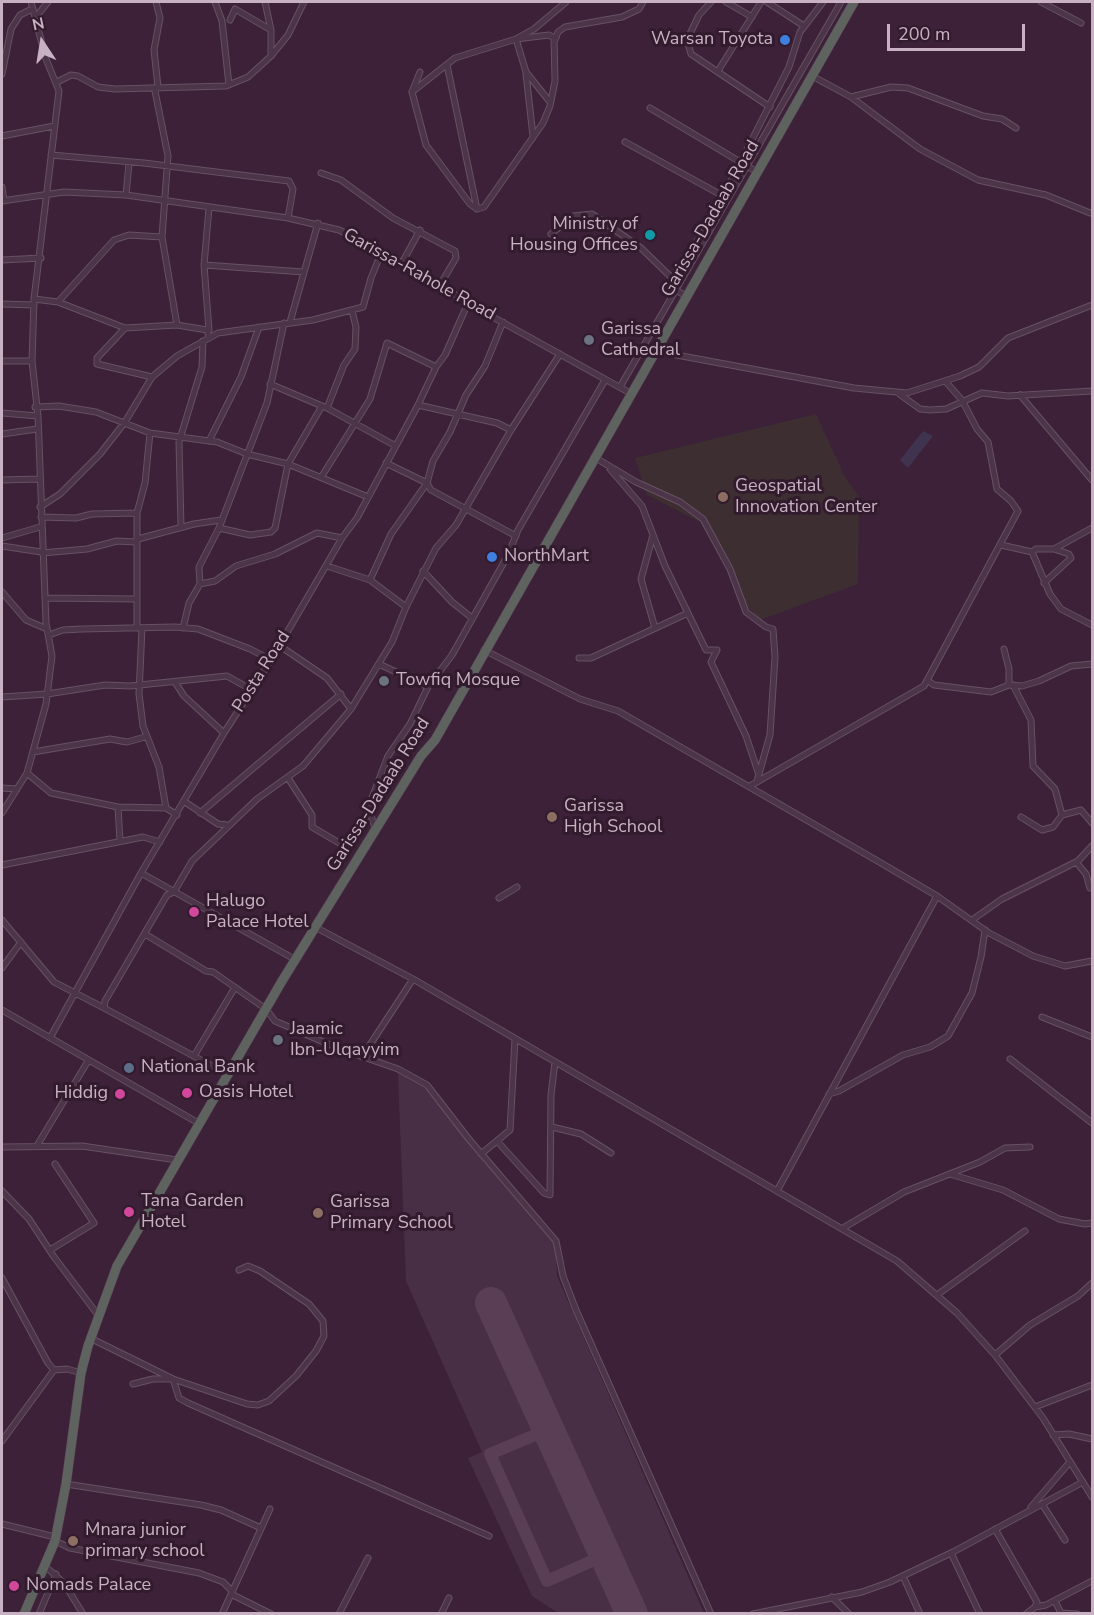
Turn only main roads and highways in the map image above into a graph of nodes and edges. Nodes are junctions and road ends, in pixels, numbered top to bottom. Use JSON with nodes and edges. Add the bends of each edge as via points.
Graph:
{"nodes":[{"id":1,"x":854,"y":2,"type":"edge"},
{"id":2,"x":24,"y":1614,"type":"edge"}],
"edges":[{"from":1,"to":2,"type":"highway","name":"Garissa-Dadaab Road","via":[[435,740],[315,927],[117,1266],[81,1372],[55,1539]]}]}
